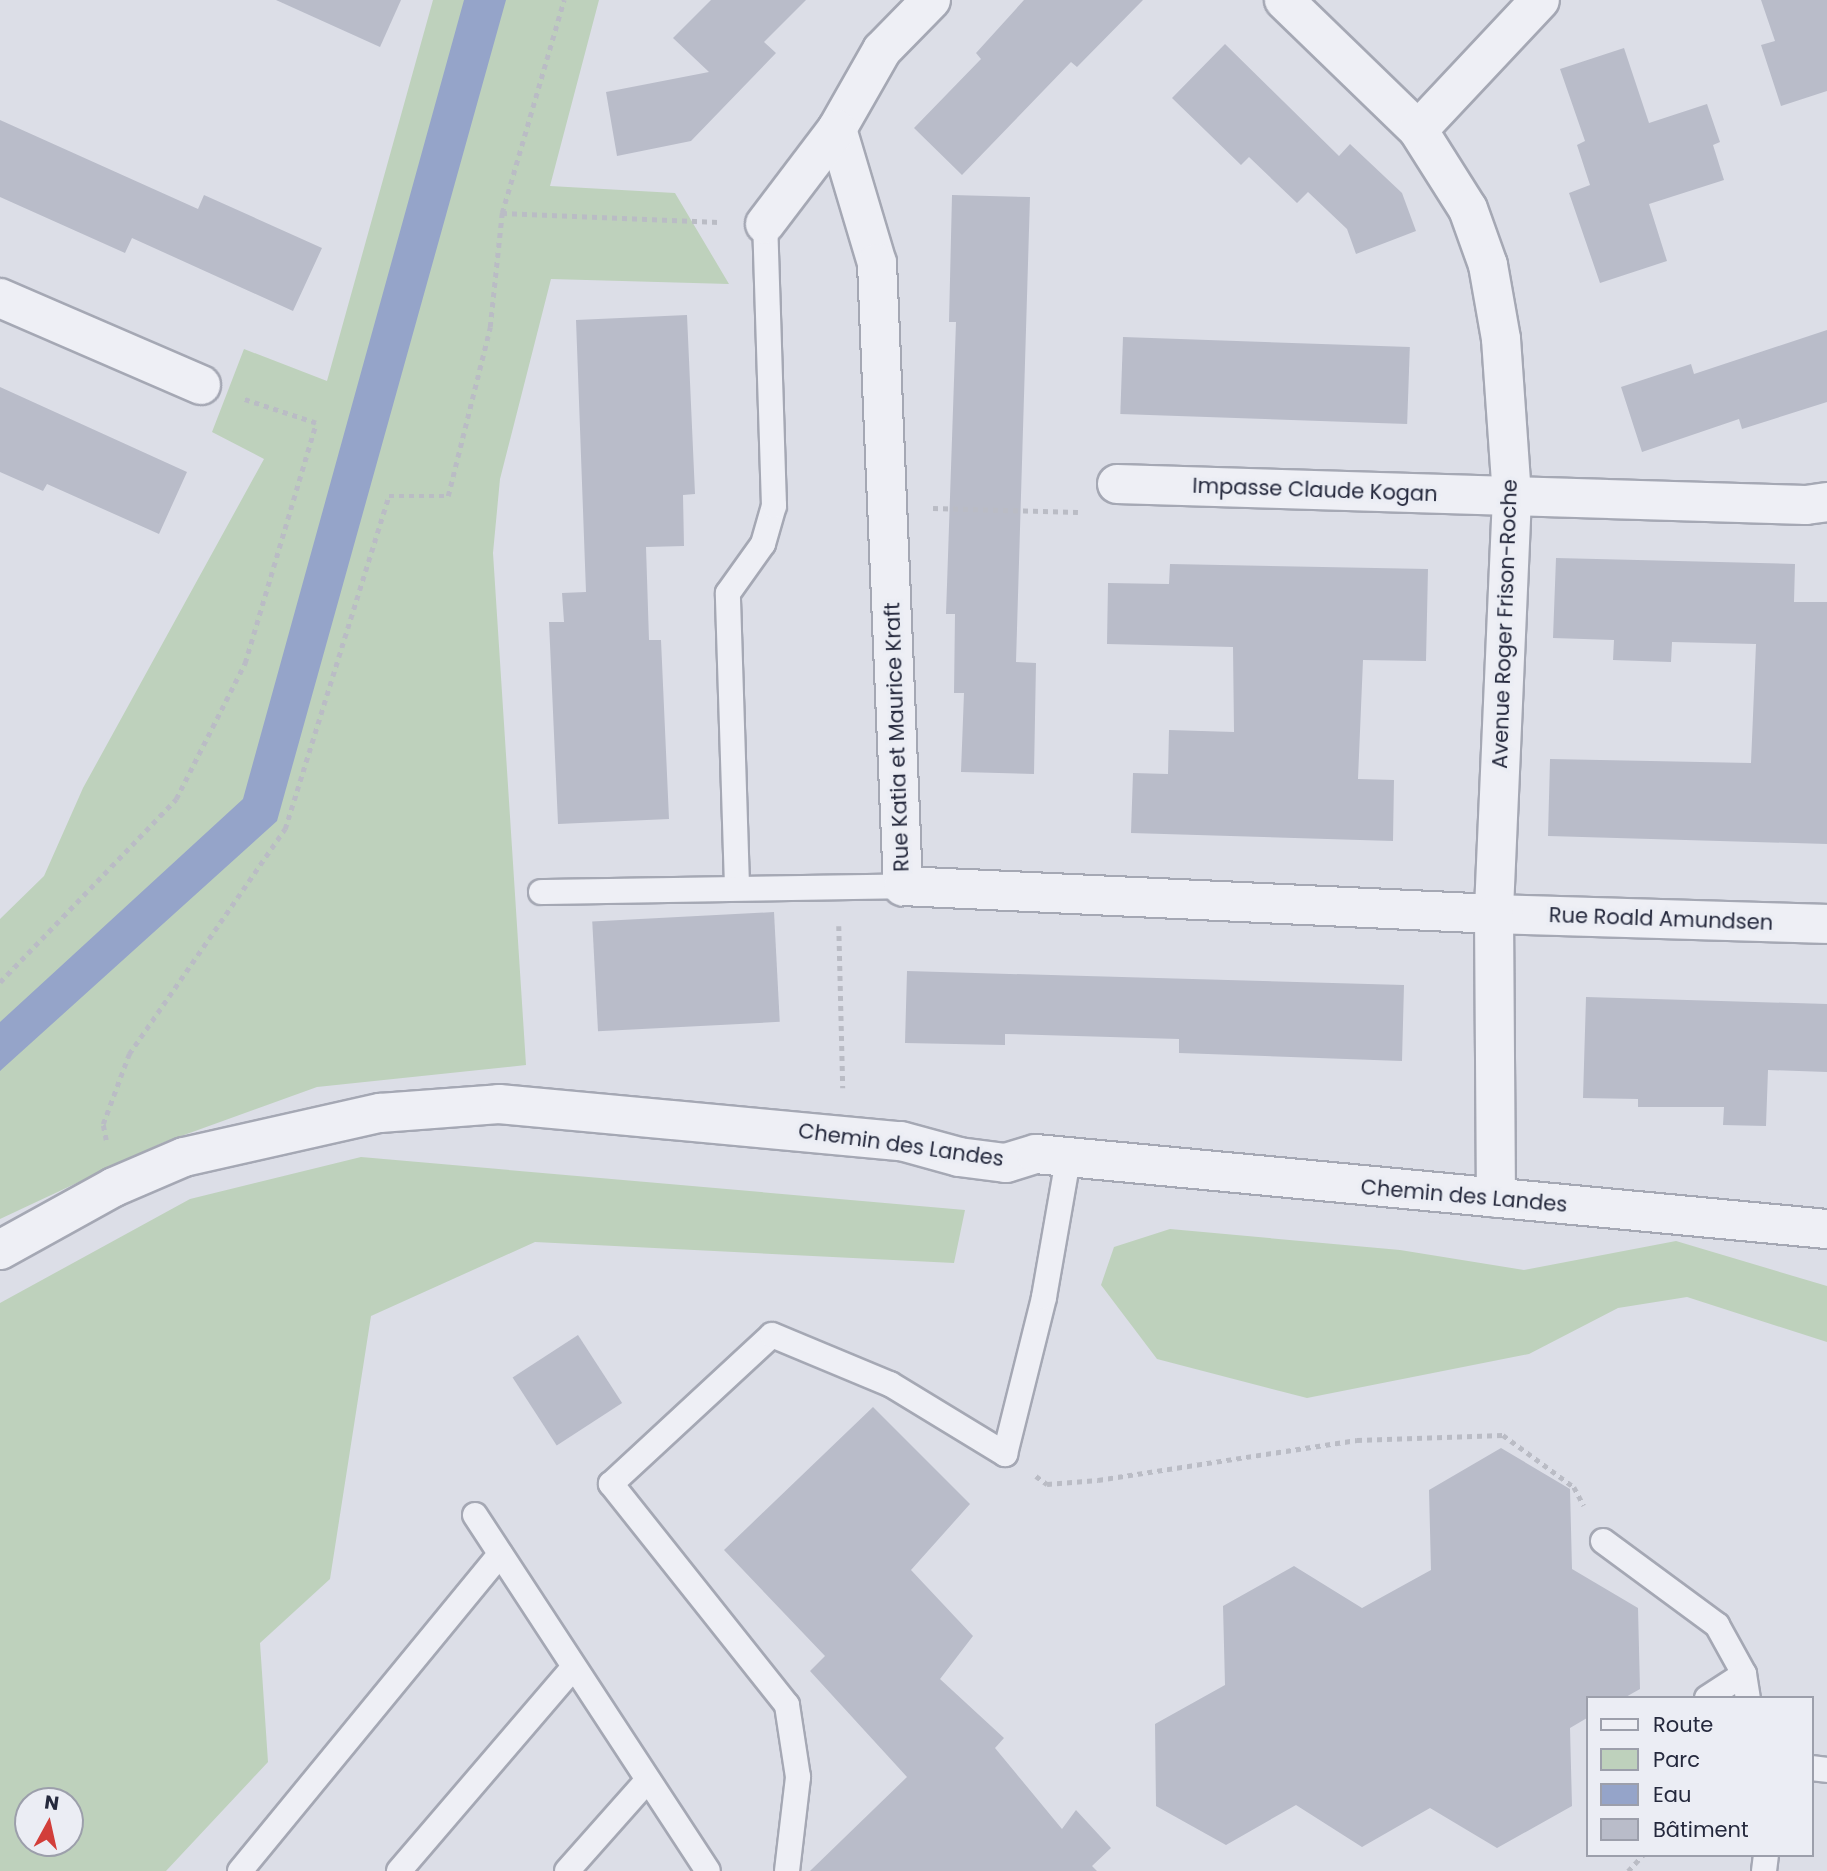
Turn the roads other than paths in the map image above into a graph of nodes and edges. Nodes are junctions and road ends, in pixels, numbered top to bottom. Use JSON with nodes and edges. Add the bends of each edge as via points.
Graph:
{"nodes":[{"id":1,"x":931,"y":0,"type":"edge"},
{"id":2,"x":1284,"y":0,"type":"edge"},
{"id":3,"x":1540,"y":0,"type":"edge"},
{"id":4,"x":837,"y":129,"type":"junction"},
{"id":5,"x":1418,"y":130,"type":"junction"},
{"id":6,"x":765,"y":224,"type":"joint"},
{"id":7,"x":0,"y":298,"type":"edge"},
{"id":8,"x":201,"y":385,"type":"road end"},
{"id":9,"x":1117,"y":484,"type":"road end"},
{"id":10,"x":1512,"y":497,"type":"junction"},
{"id":11,"x":1827,"y":502,"type":"edge"},
{"id":12,"x":737,"y":886,"type":"junction"},
{"id":13,"x":903,"y":886,"type":"junction"},
{"id":14,"x":541,"y":892,"type":"dead end"},
{"id":15,"x":1494,"y":915,"type":"junction"},
{"id":16,"x":1827,"y":924,"type":"edge"},
{"id":17,"x":1068,"y":1159,"type":"junction"},
{"id":18,"x":1496,"y":1198,"type":"junction"},
{"id":19,"x":1827,"y":1229,"type":"edge"},
{"id":20,"x":0,"y":1250,"type":"edge"},
{"id":21,"x":475,"y":1515,"type":"dead end"},
{"id":22,"x":1603,"y":1541,"type":"road end"},
{"id":23,"x":500,"y":1555,"type":"junction"},
{"id":24,"x":573,"y":1668,"type":"junction"},
{"id":25,"x":1746,"y":1686,"type":"edge"},
{"id":26,"x":1714,"y":1696,"type":"edge"},
{"id":27,"x":647,"y":1781,"type":"junction"},
{"id":28,"x":240,"y":1871,"type":"edge"},
{"id":29,"x":399,"y":1871,"type":"edge"},
{"id":30,"x":567,"y":1871,"type":"edge"},
{"id":31,"x":708,"y":1871,"type":"edge"},
{"id":32,"x":787,"y":1871,"type":"edge"}],
"edges":[{"from":1,"to":4,"type":"street","via":[[882,50]]},
{"from":2,"to":5,"type":"street","name":"Avenue Roger Frison-Roche"},
{"from":3,"to":5,"type":"street"},
{"from":4,"to":6,"type":"street"},
{"from":4,"to":13,"type":"street","name":"Rue Katia et Maurice Kraft","via":[[877,263]]},
{"from":5,"to":10,"type":"street","name":"Avenue Roger Frison-Roche","via":[[1468,209],[1488,265],[1501,339]]},
{"from":6,"to":12,"type":"lane","via":[[774,506],[763,544],[727,593]]},
{"from":7,"to":8,"type":"street"},
{"from":9,"to":10,"type":"street","name":"Impasse Claude Kogan"},
{"from":10,"to":11,"type":"street"},
{"from":10,"to":15,"type":"street","name":"Avenue Roger Frison-Roche"},
{"from":12,"to":13,"type":"lane"},
{"from":12,"to":14,"type":"lane"},
{"from":13,"to":15,"type":"street","name":"Rue Katia et Maurice Kraft"},
{"from":15,"to":16,"type":"street","name":"Rue Roald Amundsen"},
{"from":15,"to":18,"type":"street","name":"Avenue Roger Frison-Roche"},
{"from":17,"to":18,"type":"street","name":"Chemin des Landes"},
{"from":17,"to":20,"type":"street","name":"Chemin des Landes","via":[[1036,1154],[1006,1163],[959,1157],[901,1141],[499,1104],[380,1113],[184,1157],[114,1187]]},
{"from":17,"to":32,"type":"lane","via":[[1044,1297],[1005,1454],[890,1384],[772,1335],[611,1484],[788,1705],[798,1777]]},
{"from":18,"to":19,"type":"street","name":"Chemin des Landes"},
{"from":21,"to":23,"type":"lane"},
{"from":22,"to":25,"type":"lane","via":[[1717,1625]]},
{"from":23,"to":24,"type":"lane"},
{"from":23,"to":28,"type":"lane"},
{"from":24,"to":27,"type":"lane"},
{"from":24,"to":29,"type":"lane"},
{"from":25,"to":26,"type":"lane"},
{"from":27,"to":30,"type":"lane"},
{"from":27,"to":31,"type":"lane"}]}
